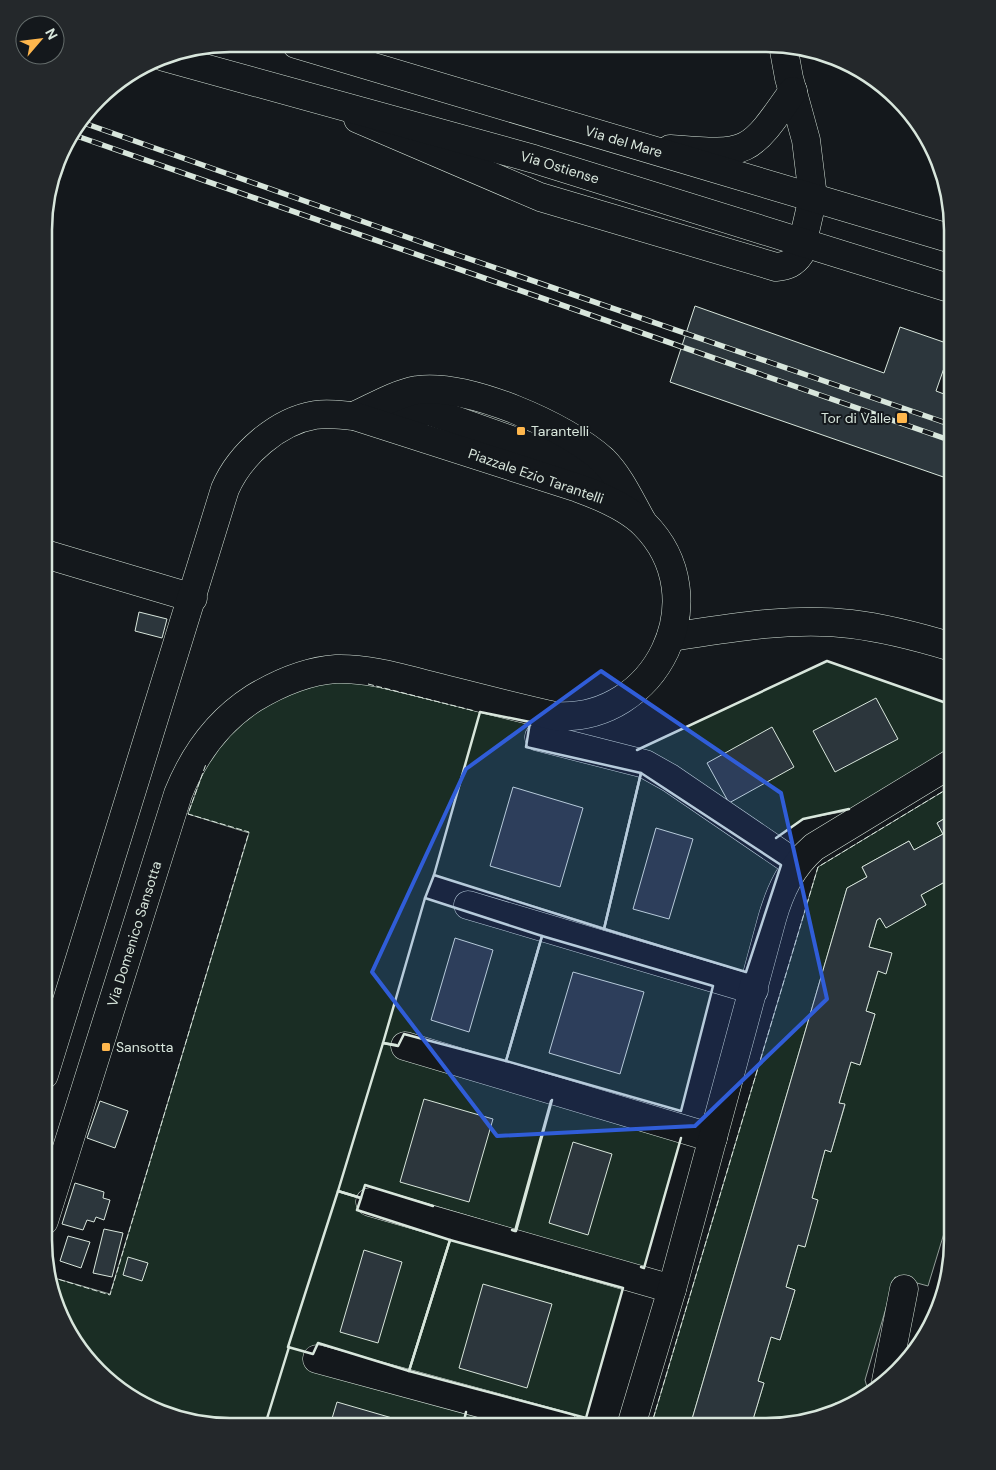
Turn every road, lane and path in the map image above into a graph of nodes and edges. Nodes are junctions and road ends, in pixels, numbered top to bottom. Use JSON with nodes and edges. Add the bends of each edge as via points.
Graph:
{"nodes":[{"id":1,"x":326,"y":53,"type":"edge"},
{"id":2,"x":784,"y":54,"type":"edge"},
{"id":3,"x":178,"y":61,"type":"edge"},
{"id":4,"x":793,"y":91,"type":"junction"},
{"id":5,"x":646,"y":147,"type":"junction"},
{"id":6,"x":813,"y":197,"type":"junction"},
{"id":7,"x":944,"y":237,"type":"edge"},
{"id":8,"x":804,"y":242,"type":"junction"},
{"id":9,"x":944,"y":286,"type":"edge"},
{"id":10,"x":354,"y":416,"type":"junction"},
{"id":11,"x":644,"y":524,"type":"junction"},
{"id":12,"x":52,"y":556,"type":"edge"},
{"id":13,"x":193,"y":598,"type":"junction"},
{"id":14,"x":671,"y":637,"type":"junction"},
{"id":15,"x":944,"y":645,"type":"edge"},
{"id":16,"x":279,"y":684,"type":"joint"},
{"id":17,"x":539,"y":737,"type":"dead end"},
{"id":18,"x":944,"y":768,"type":"edge"},
{"id":19,"x":796,"y":864,"type":"junction"},
{"id":20,"x":468,"y":905,"type":"dead end"},
{"id":21,"x":754,"y":990,"type":"junction"},
{"id":22,"x":405,"y":1046,"type":"dead end"},
{"id":23,"x":52,"y":1049,"type":"edge"},
{"id":24,"x":713,"y":1138,"type":"junction"},
{"id":25,"x":52,"y":1196,"type":"edge"},
{"id":26,"x":370,"y":1202,"type":"dead end"},
{"id":27,"x":672,"y":1289,"type":"junction"},
{"id":28,"x":904,"y":1289,"type":"dead end"},
{"id":29,"x":317,"y":1360,"type":"dead end"},
{"id":30,"x":889,"y":1367,"type":"edge"},
{"id":31,"x":534,"y":1418,"type":"edge"},
{"id":32,"x":633,"y":1418,"type":"edge"}],
"edges":[{"from":1,"to":5,"type":"street","name":"Via del Mare"},
{"from":2,"to":4,"type":"street"},
{"from":3,"to":8,"type":"street","name":"Via Ostiense","via":[[534,159]]},
{"from":4,"to":5,"type":"street","via":[[764,133],[746,147],[718,153]]},
{"from":4,"to":6,"type":"street","via":[[806,140]]},
{"from":5,"to":6,"type":"street","name":"Via del Mare"},
{"from":6,"to":7,"type":"street","name":"Via del Mare"},
{"from":6,"to":8,"type":"street"},
{"from":8,"to":9,"type":"street","name":"Via Ostiense"},
{"from":10,"to":11,"type":"street","name":"Piazzale Ezio Tarantelli","via":[[578,488],[603,498]]},
{"from":10,"to":11,"type":"street","via":[[403,394],[428,389],[454,392],[506,407],[561,430],[588,448],[619,480]]},
{"from":10,"to":13,"type":"street","name":"Piazzale Ezio Tarantelli","via":[[325,414],[296,421],[248,454],[225,489]]},
{"from":11,"to":14,"type":"street","name":"Piazzale Ezio Tarantelli","via":[[665,555],[673,576],[677,605]]},
{"from":12,"to":13,"type":"street"},
{"from":13,"to":23,"type":"street"},
{"from":14,"to":15,"type":"street","via":[[747,626],[830,623],[877,628]]},
{"from":14,"to":16,"type":"street","name":"Piazzale Ezio Tarantelli","via":[[653,671],[636,689],[609,706],[578,716],[542,713],[358,670],[318,671]]},
{"from":16,"to":25,"type":"street","name":"Via Domenico Sansotta","via":[[225,720],[203,745],[182,783]]},
{"from":17,"to":19,"type":"street","via":[[645,764]]},
{"from":18,"to":19,"type":"street","via":[[834,834]]},
{"from":19,"to":21,"type":"street","via":[[777,904]]},
{"from":20,"to":21,"type":"street"},
{"from":21,"to":24,"type":"street"},
{"from":22,"to":24,"type":"street"},
{"from":24,"to":27,"type":"street"},
{"from":26,"to":27,"type":"street"},
{"from":27,"to":32,"type":"street"},
{"from":28,"to":30,"type":"street"},
{"from":29,"to":31,"type":"street"}]}
